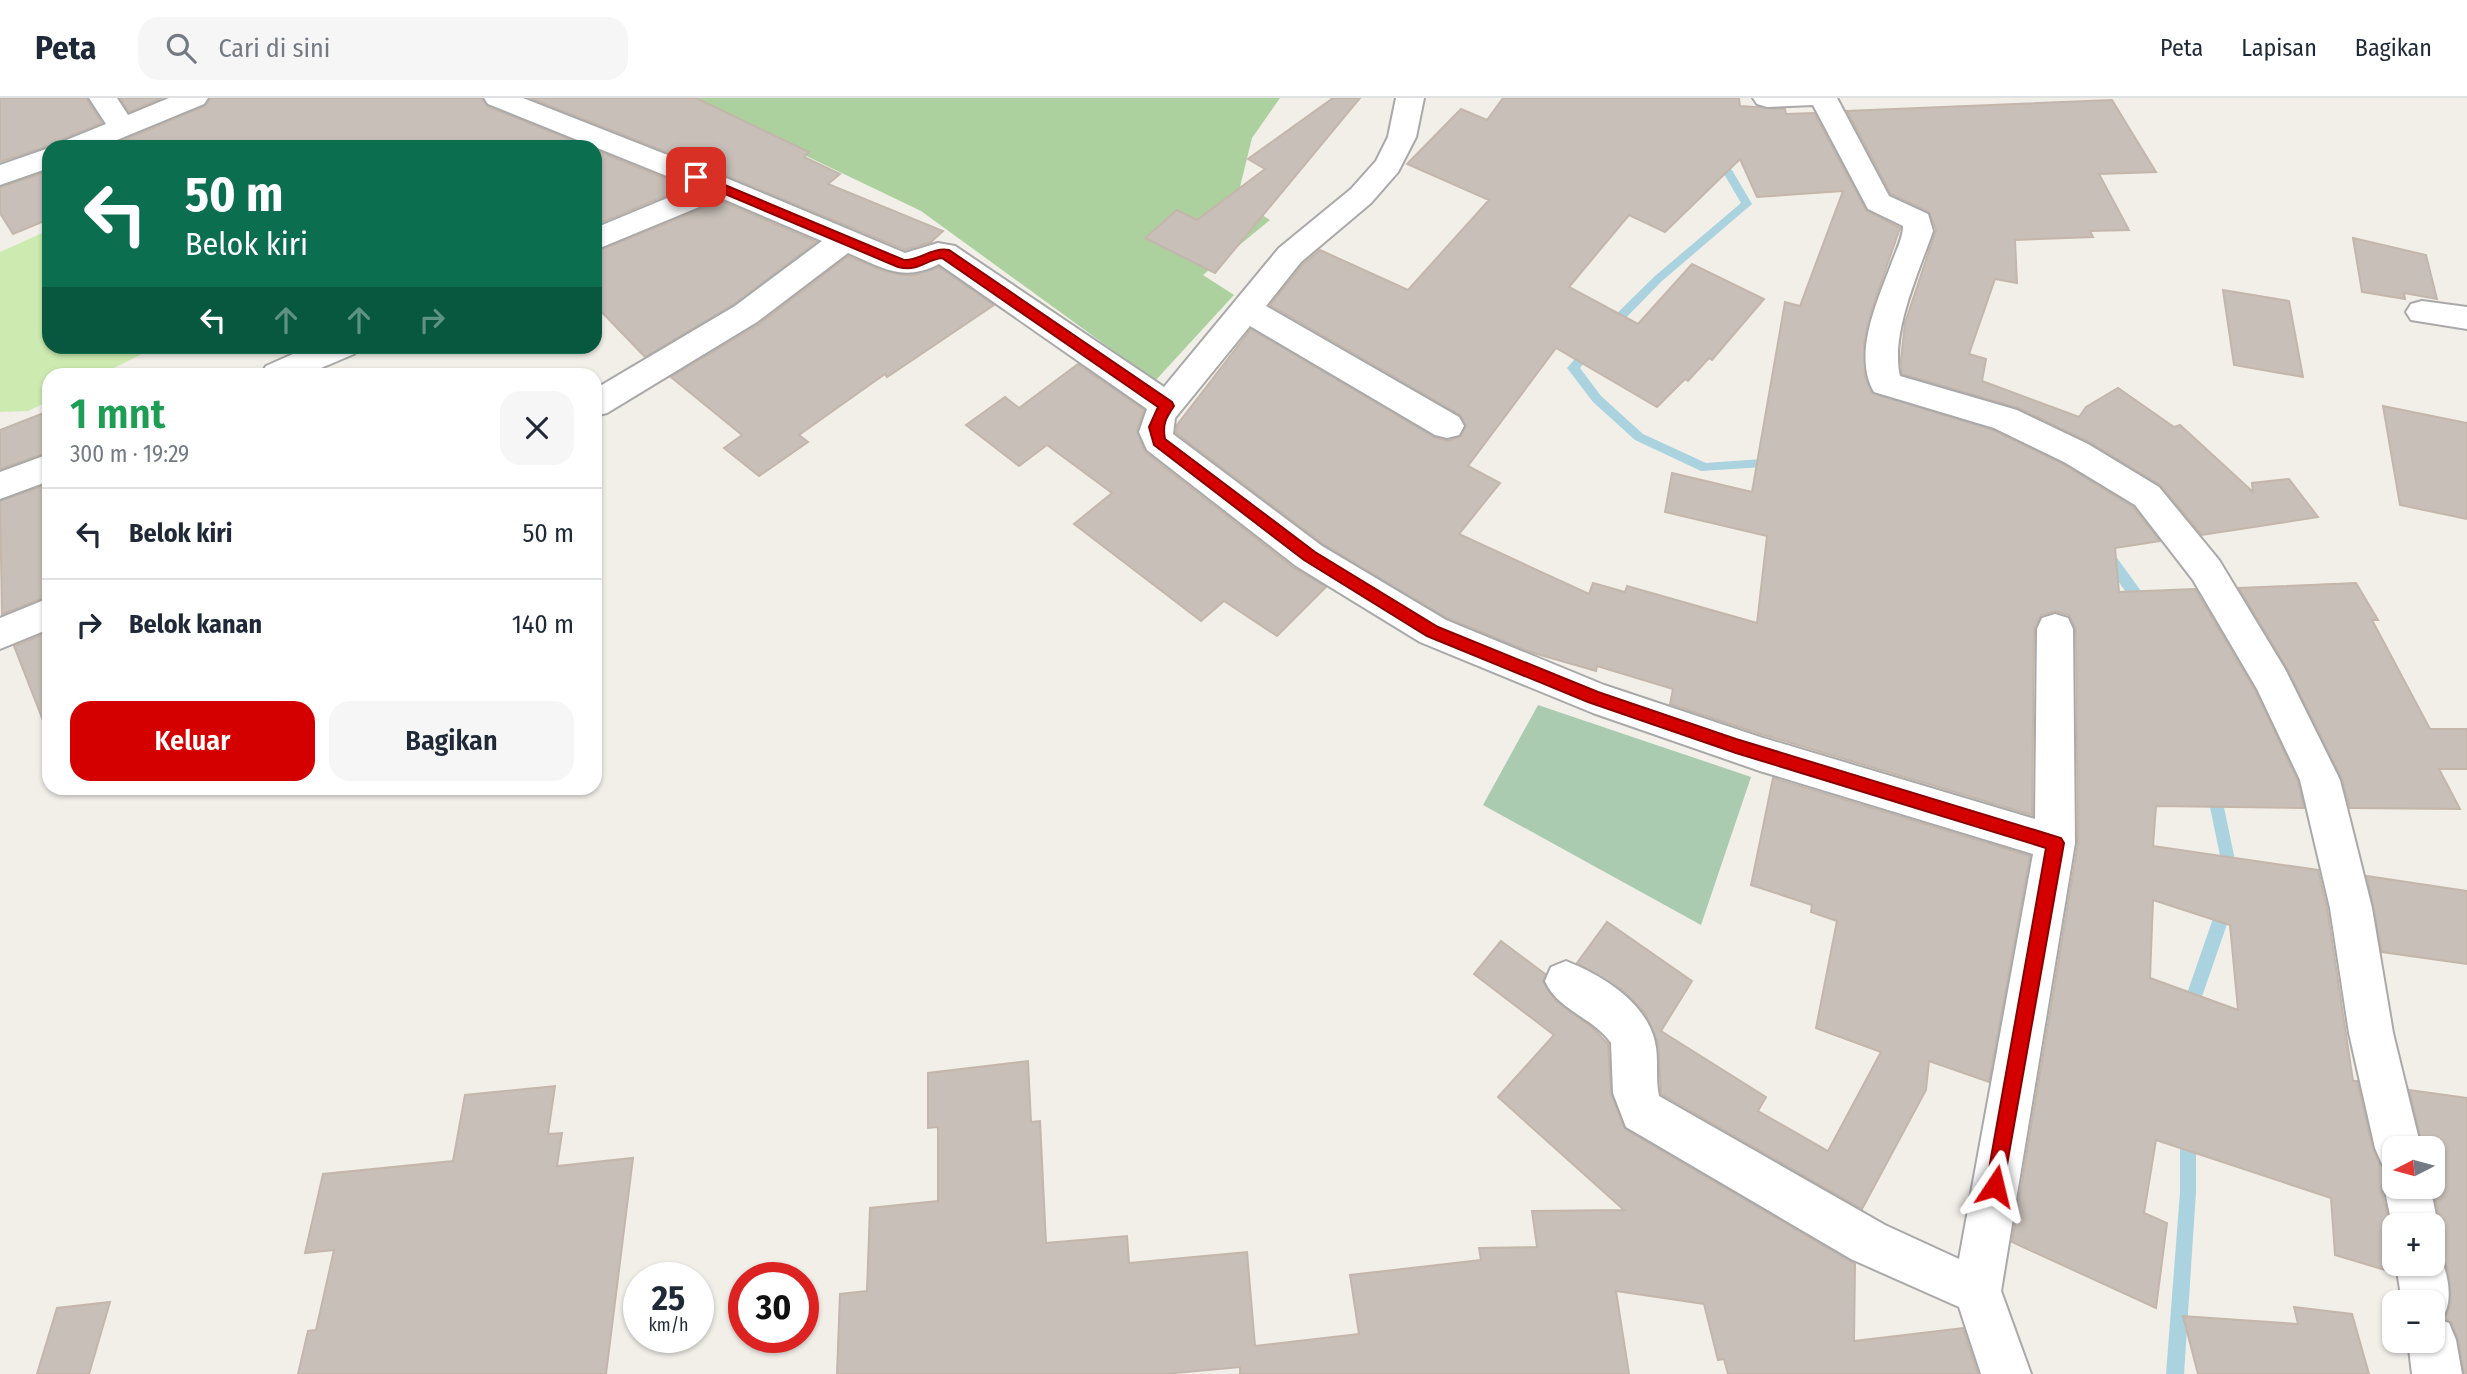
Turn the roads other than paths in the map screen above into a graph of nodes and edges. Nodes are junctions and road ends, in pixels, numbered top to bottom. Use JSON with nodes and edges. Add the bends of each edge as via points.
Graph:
{"nodes":[{"id":1,"x":103,"y":98,"type":"edge"},
{"id":2,"x":194,"y":98,"type":"edge"},
{"id":3,"x":498,"y":98,"type":"edge"},
{"id":4,"x":1409,"y":98,"type":"edge"},
{"id":5,"x":1767,"y":98,"type":"edge"},
{"id":6,"x":1807,"y":98,"type":"edge"},
{"id":7,"x":1823,"y":98,"type":"edge"},
{"id":8,"x":123,"y":128,"type":"junction"},
{"id":9,"x":92,"y":140,"type":"edge"},
{"id":10,"x":42,"y":160,"type":"edge"},
{"id":11,"x":0,"y":176,"type":"edge"},
{"id":12,"x":721,"y":187,"type":"junction"},
{"id":13,"x":602,"y":237,"type":"edge"},
{"id":14,"x":844,"y":240,"type":"junction"},
{"id":15,"x":1247,"y":309,"type":"junction"},
{"id":16,"x":2422,"y":312,"type":"dead end"},
{"id":17,"x":2467,"y":318,"type":"edge"},
{"id":18,"x":324,"y":354,"type":"edge"},
{"id":19,"x":291,"y":368,"type":"edge"},
{"id":20,"x":602,"y":400,"type":"edge"},
{"id":21,"x":1167,"y":406,"type":"junction"},
{"id":22,"x":1447,"y":426,"type":"dead end"},
{"id":23,"x":42,"y":470,"type":"edge"},
{"id":24,"x":0,"y":486,"type":"edge"},
{"id":25,"x":42,"y":616,"type":"edge"},
{"id":26,"x":2055,"y":629,"type":"dead end"},
{"id":27,"x":0,"y":634,"type":"edge"},
{"id":28,"x":2055,"y":843,"type":"junction"},
{"id":29,"x":1566,"y":981,"type":"dead end"},
{"id":30,"x":2395,"y":1136,"type":"edge"},
{"id":31,"x":1977,"y":1291,"type":"junction"},
{"id":32,"x":2434,"y":1353,"type":"edge"},
{"id":33,"x":2006,"y":1374,"type":"edge"},
{"id":34,"x":2437,"y":1374,"type":"edge"}],
"edges":[{"from":1,"to":8,"type":"street"},
{"from":2,"to":8,"type":"street"},
{"from":3,"to":12,"type":"street"},
{"from":4,"to":15,"type":"street","via":[[1402,137],[1388,165],[1361,197],[1290,255]]},
{"from":5,"to":6,"type":"street"},
{"from":7,"to":30,"type":"street","via":[[1878,202],[1917,221],[1918,231],[1885,335],[1881,372],[1886,383],[2005,419],[2076,453],[2147,496],[2206,570],[2272,680],[2320,780],[2351,908],[2371,1032]]},
{"from":8,"to":9,"type":"street"},
{"from":10,"to":11,"type":"street"},
{"from":12,"to":13,"type":"street"},
{"from":12,"to":14,"type":"street"},
{"from":14,"to":20,"type":"street","via":[[746,314]]},
{"from":14,"to":21,"type":"street","via":[[902,264],[915,265],[932,254],[944,253]]},
{"from":15,"to":21,"type":"street"},
{"from":15,"to":22,"type":"street"},
{"from":16,"to":17,"type":"street"},
{"from":18,"to":19,"type":"street"},
{"from":21,"to":28,"type":"street","via":[[1156,427],[1159,441],[1310,556],[1433,631],[1593,697],[1760,754]]},
{"from":23,"to":24,"type":"street"},
{"from":25,"to":27,"type":"street"},
{"from":26,"to":28,"type":"street"},
{"from":28,"to":31,"type":"street"},
{"from":29,"to":31,"type":"street","via":[[1623,1021],[1633,1040],[1633,1094],[1642,1111],[1868,1242]]},
{"from":31,"to":33,"type":"street"},
{"from":32,"to":34,"type":"street"}]}
